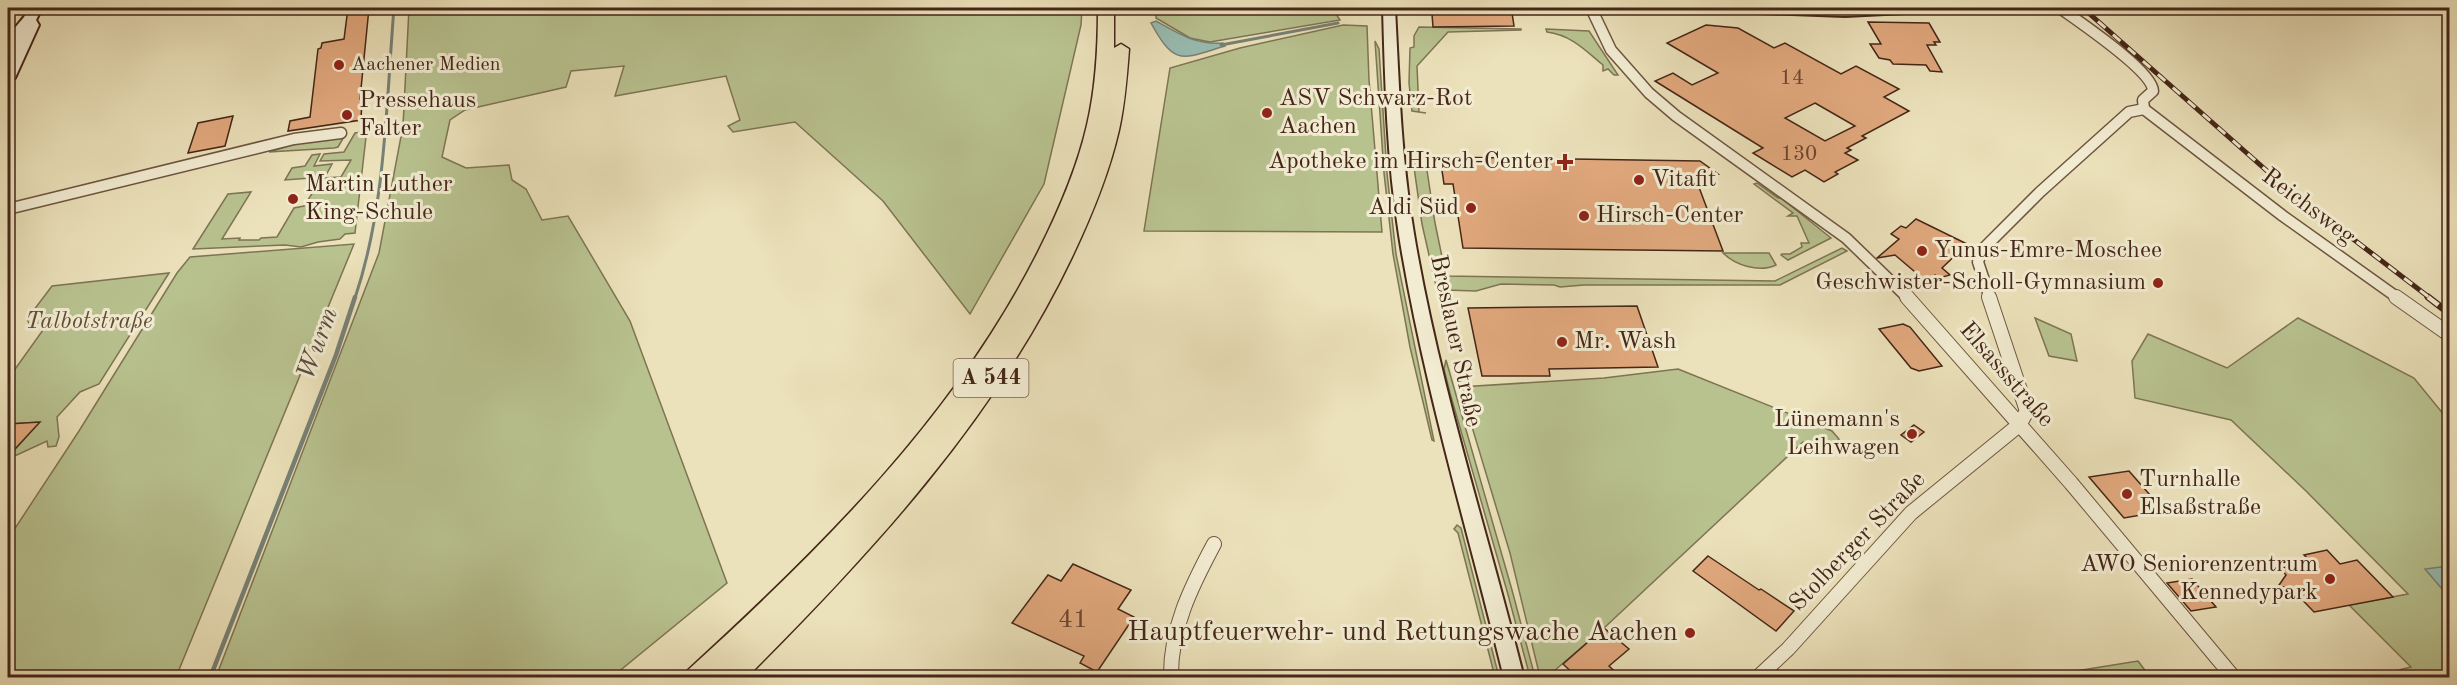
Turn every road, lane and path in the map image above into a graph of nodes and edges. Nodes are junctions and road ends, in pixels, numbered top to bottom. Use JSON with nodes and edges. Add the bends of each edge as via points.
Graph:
{"nodes":[{"id":1,"x":36,"y":8,"type":"edge"},
{"id":2,"x":1107,"y":8,"type":"edge"},
{"id":3,"x":1119,"y":8,"type":"edge"},
{"id":4,"x":1389,"y":8,"type":"edge"},
{"id":5,"x":1591,"y":8,"type":"edge"},
{"id":6,"x":1734,"y":8,"type":"edge"},
{"id":7,"x":1741,"y":8,"type":"edge"},
{"id":8,"x":1925,"y":8,"type":"edge"},
{"id":9,"x":2060,"y":8,"type":"edge"},
{"id":10,"x":29,"y":21,"type":"junction"},
{"id":11,"x":8,"y":51,"type":"edge"},
{"id":12,"x":8,"y":78,"type":"edge"},
{"id":13,"x":2144,"y":109,"type":"junction"},
{"id":14,"x":341,"y":133,"type":"dead end"},
{"id":15,"x":8,"y":208,"type":"edge"},
{"id":16,"x":2450,"y":335,"type":"edge"},
{"id":17,"x":2019,"y":425,"type":"junction"},
{"id":18,"x":1214,"y":544,"type":"dead end"},
{"id":19,"x":697,"y":678,"type":"edge"},
{"id":20,"x":728,"y":678,"type":"edge"},
{"id":21,"x":1171,"y":678,"type":"edge"},
{"id":22,"x":1514,"y":678,"type":"edge"},
{"id":23,"x":1757,"y":678,"type":"edge"},
{"id":24,"x":2234,"y":678,"type":"edge"}],
"edges":[{"from":1,"to":10,"type":"main road"},
{"from":2,"to":19,"type":"highway","number":"A 544","via":[[1107,46],[1092,141],[1053,241],[1019,306],[974,376],[915,453],[836,545]]},
{"from":3,"to":20,"type":"highway","number":"A 544","via":[[1122,46],[1107,142],[1070,243],[1035,309],[932,459],[844,561]]},
{"from":4,"to":22,"type":"main road","name":"Breslauer Straße","via":[[1396,151],[1406,233],[1448,432]]},
{"from":5,"to":17,"type":"street","name":"Elsassstraße","via":[[1611,50],[1649,93],[1861,250],[1896,284]]},
{"from":6,"to":7,"type":"main road"},
{"from":7,"to":8,"type":"main road","via":[[1845,12]]},
{"from":9,"to":13,"type":"street","via":[[2111,45],[2149,80],[2153,91],[2143,100]]},
{"from":10,"to":11,"type":"main road","via":[[20,27]]},
{"from":10,"to":12,"type":"main road","via":[[33,25]]},
{"from":13,"to":16,"type":"street","name":"Reichsweg","via":[[2283,216]]},
{"from":13,"to":17,"type":"street","via":[[2129,112],[1982,250],[1978,262],[2027,411]]},
{"from":14,"to":15,"type":"street","via":[[294,139]]},
{"from":17,"to":23,"type":"street","name":"Stolberger Straße","via":[[1911,513]]},
{"from":17,"to":24,"type":"street","name":"Elsassstraße"},
{"from":18,"to":21,"type":"street","via":[[1176,632],[1170,652]]}]}
